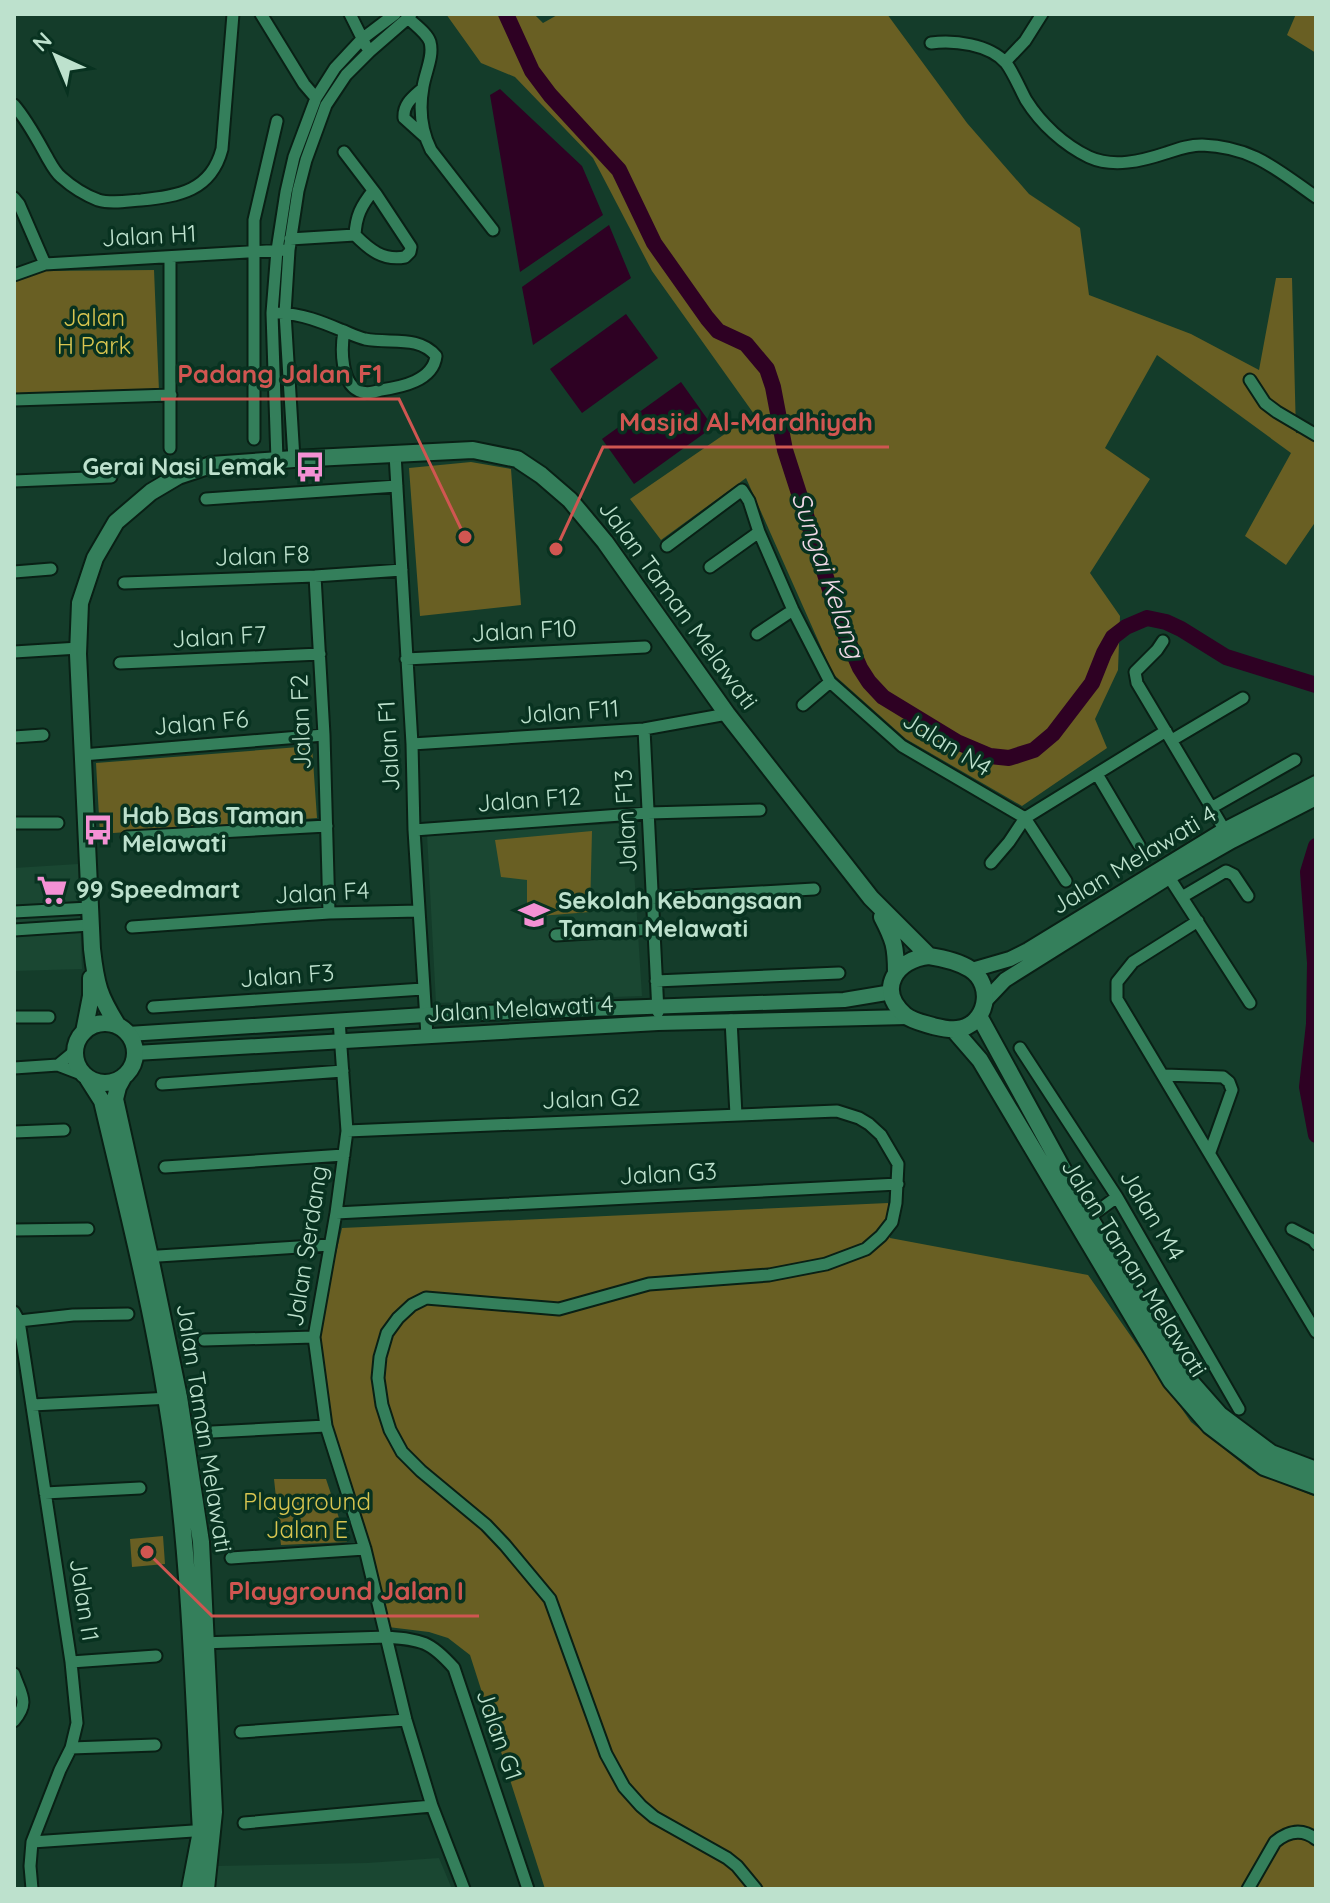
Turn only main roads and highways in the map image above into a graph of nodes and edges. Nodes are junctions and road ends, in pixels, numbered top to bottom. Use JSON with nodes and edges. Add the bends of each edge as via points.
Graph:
{"nodes":[{"id":1,"x":871,"y":898,"type":"junction"},
{"id":2,"x":92,"y":949,"type":"junction"},
{"id":3,"x":929,"y":956,"type":"junction"},
{"id":4,"x":896,"y":973,"type":"junction"},
{"id":5,"x":979,"y":1016,"type":"junction"},
{"id":6,"x":123,"y":1030,"type":"junction"},
{"id":7,"x":954,"y":1030,"type":"junction"},
{"id":8,"x":84,"y":1032,"type":"junction"},
{"id":9,"x":124,"y":1076,"type":"junction"},
{"id":10,"x":86,"y":1077,"type":"junction"},
{"id":11,"x":1083,"y":1221,"type":"junction"},
{"id":12,"x":144,"y":1257,"type":"junction"},
{"id":13,"x":1316,"y":1470,"type":"edge"},
{"id":14,"x":1316,"y":1486,"type":"edge"},
{"id":15,"x":206,"y":1830,"type":"junction"},
{"id":16,"x":190,"y":1889,"type":"edge"},
{"id":17,"x":206,"y":1889,"type":"edge"}],
"edges":[{"from":1,"to":2,"type":"main road","name":"Jalan Taman Melawati","via":[[727,714],[605,542],[541,475],[517,459],[473,450],[286,459],[211,465],[178,476],[116,522],[95,558],[80,603],[79,648]]},
{"from":1,"to":3,"type":"main road","name":"Jalan Taman Melawati"},
{"from":1,"to":4,"type":"main road","name":"Jalan Taman Melawati","via":[[893,938]]},
{"from":2,"to":6,"type":"main road","name":"Jalan Taman Melawati","via":[[95,981]]},
{"from":2,"to":8,"type":"main road","name":"Jalan Taman Melawati"},
{"from":3,"to":4,"type":"main road","via":[[910,960]]},
{"from":3,"to":5,"type":"main road","via":[[972,970],[985,989]]},
{"from":4,"to":7,"type":"main road","via":[[894,1001],[907,1017]]},
{"from":5,"to":7,"type":"main road"},
{"from":5,"to":11,"type":"main road","name":"Jalan Taman Melawati"},
{"from":6,"to":8,"type":"main road","via":[[101,1023]]},
{"from":6,"to":9,"type":"main road","via":[[135,1053]]},
{"from":7,"to":11,"type":"main road","name":"Jalan Taman Melawati","via":[[980,1060]]},
{"from":8,"to":10,"type":"main road","via":[[75,1051]]},
{"from":9,"to":10,"type":"main road","via":[[100,1083]]},
{"from":9,"to":12,"type":"main road","name":"Jalan Taman Melawati","via":[[115,1099]]},
{"from":10,"to":12,"type":"main road","name":"Jalan Taman Melawati","via":[[102,1101]]},
{"from":11,"to":13,"type":"main road","name":"Jalan Taman Melawati","via":[[1183,1373],[1220,1415],[1271,1453]]},
{"from":11,"to":14,"type":"main road","name":"Jalan Taman Melawati","via":[[1171,1381],[1210,1426],[1264,1467]]},
{"from":12,"to":15,"type":"main road","name":"Jalan Taman Melawati","via":[[201,1542],[199,1643],[214,1812]]},
{"from":15,"to":16,"type":"main road","name":"Jalan Taman Melawati"},
{"from":15,"to":17,"type":"main road","name":"Jalan Taman Melawati"}]}
